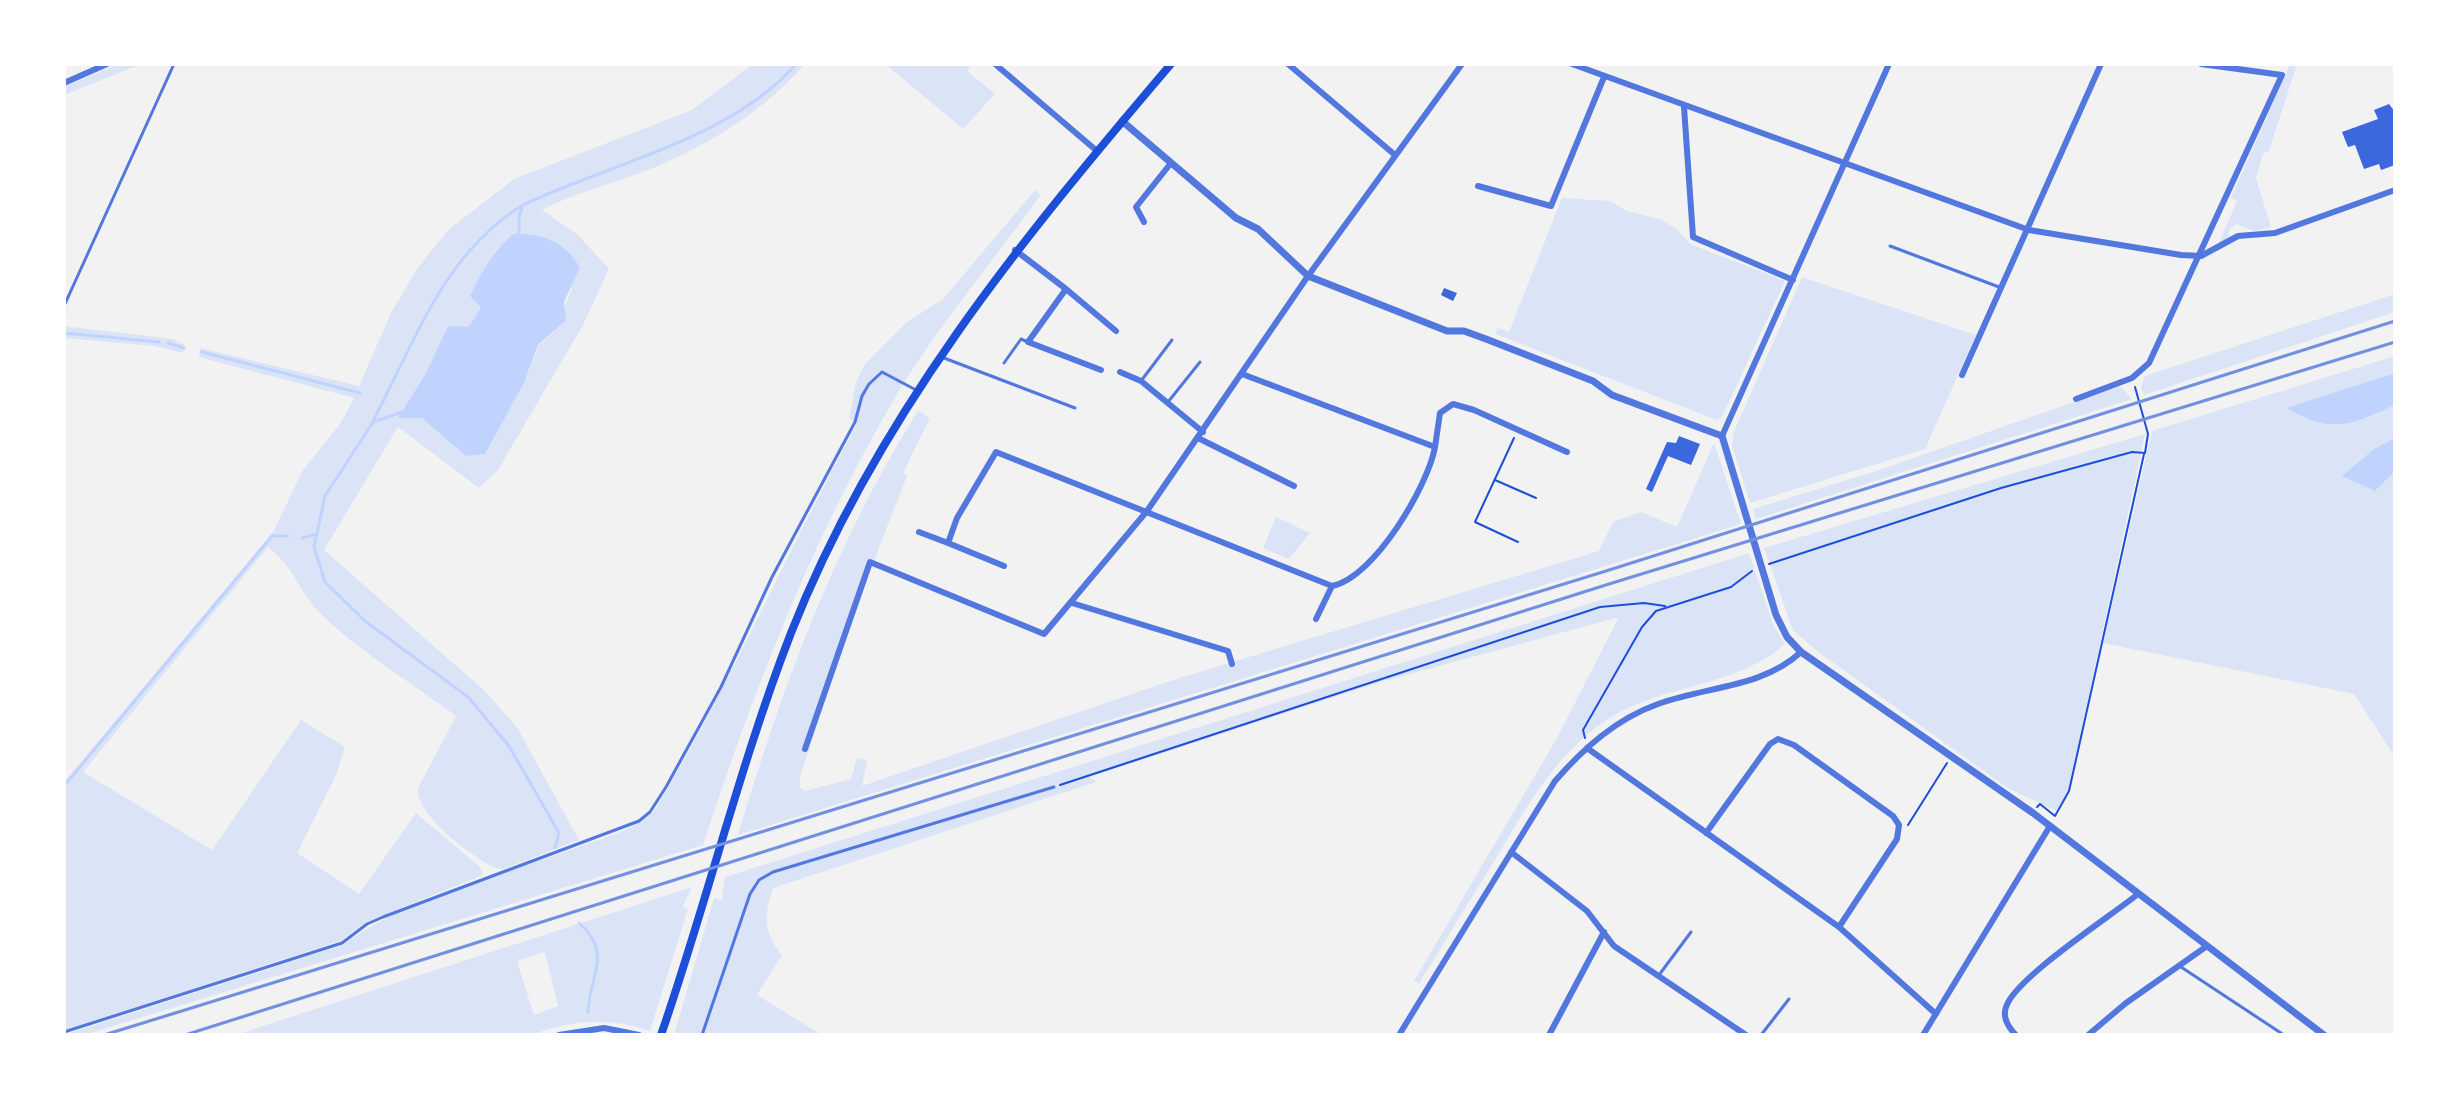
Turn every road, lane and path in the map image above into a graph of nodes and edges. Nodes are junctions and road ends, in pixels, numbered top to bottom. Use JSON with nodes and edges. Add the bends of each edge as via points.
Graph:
{"nodes":[{"id":1,"x":107,"y":64,"type":"edge"},
{"id":2,"x":174,"y":64,"type":"edge"},
{"id":3,"x":995,"y":64,"type":"edge"},
{"id":4,"x":1171,"y":64,"type":"edge"},
{"id":5,"x":1288,"y":64,"type":"edge"},
{"id":6,"x":1462,"y":64,"type":"edge"},
{"id":7,"x":1572,"y":64,"type":"edge"},
{"id":8,"x":1889,"y":64,"type":"edge"},
{"id":9,"x":2101,"y":64,"type":"edge"},
{"id":10,"x":2201,"y":64,"type":"edge"},
{"id":11,"x":1604,"y":77,"type":"junction"},
{"id":12,"x":64,"y":83,"type":"edge"},
{"id":13,"x":1684,"y":107,"type":"junction"},
{"id":14,"x":1122,"y":121,"type":"junction"},
{"id":15,"x":1097,"y":151,"type":"junction"},
{"id":16,"x":1395,"y":155,"type":"junction"},
{"id":17,"x":1171,"y":163,"type":"junction"},
{"id":18,"x":1844,"y":166,"type":"junction"},
{"id":19,"x":1478,"y":186,"type":"dead end"},
{"id":20,"x":2395,"y":190,"type":"edge"},
{"id":21,"x":1144,"y":222,"type":"dead end"},
{"id":22,"x":2029,"y":230,"type":"junction"},
{"id":23,"x":1890,"y":246,"type":"dead end"},
{"id":24,"x":1015,"y":250,"type":"junction"},
{"id":25,"x":2201,"y":256,"type":"junction"},
{"id":26,"x":1308,"y":276,"type":"junction"},
{"id":27,"x":1793,"y":280,"type":"junction"},
{"id":28,"x":2002,"y":288,"type":"junction"},
{"id":29,"x":1066,"y":289,"type":"junction"},
{"id":30,"x":64,"y":306,"type":"edge"},
{"id":31,"x":1116,"y":331,"type":"dead end"},
{"id":32,"x":1172,"y":340,"type":"dead end"},
{"id":33,"x":1028,"y":342,"type":"junction"},
{"id":34,"x":938,"y":356,"type":"junction"},
{"id":35,"x":1200,"y":362,"type":"dead end"},
{"id":36,"x":1004,"y":363,"type":"dead end"},
{"id":37,"x":1101,"y":370,"type":"dead end"},
{"id":38,"x":1120,"y":372,"type":"dead end"},
{"id":39,"x":1242,"y":374,"type":"junction"},
{"id":40,"x":1962,"y":375,"type":"dead end"},
{"id":41,"x":2132,"y":378,"type":"junction"},
{"id":42,"x":1141,"y":381,"type":"junction"},
{"id":43,"x":916,"y":390,"type":"junction"},
{"id":44,"x":2076,"y":399,"type":"dead end"},
{"id":45,"x":1168,"y":403,"type":"junction"},
{"id":46,"x":1075,"y":408,"type":"dead end"},
{"id":47,"x":1518,"y":429,"type":"junction"},
{"id":48,"x":1201,"y":435,"type":"junction"},
{"id":49,"x":1722,"y":436,"type":"junction"},
{"id":50,"x":1435,"y":447,"type":"junction"},
{"id":51,"x":1567,"y":452,"type":"dead end"},
{"id":52,"x":2145,"y":453,"type":"junction"},
{"id":53,"x":1494,"y":480,"type":"junction"},
{"id":54,"x":1294,"y":486,"type":"dead end"},
{"id":55,"x":1536,"y":498,"type":"dead end"},
{"id":56,"x":1147,"y":511,"type":"junction"},
{"id":57,"x":919,"y":532,"type":"dead end"},
{"id":58,"x":1518,"y":542,"type":"dead end"},
{"id":59,"x":948,"y":543,"type":"junction"},
{"id":60,"x":1004,"y":566,"type":"dead end"},
{"id":61,"x":1761,"y":568,"type":"junction"},
{"id":62,"x":1332,"y":586,"type":"junction"},
{"id":63,"x":1072,"y":603,"type":"junction"},
{"id":64,"x":1666,"y":606,"type":"junction"},
{"id":65,"x":1316,"y":619,"type":"dead end"},
{"id":66,"x":1801,"y":652,"type":"junction"},
{"id":67,"x":1232,"y":664,"type":"dead end"},
{"id":68,"x":1587,"y":748,"type":"junction"},
{"id":69,"x":805,"y":749,"type":"dead end"},
{"id":70,"x":1950,"y":758,"type":"junction"},
{"id":71,"x":1054,"y":787,"type":"joint"},
{"id":72,"x":2033,"y":813,"type":"junction"},
{"id":73,"x":2050,"y":826,"type":"junction"},
{"id":74,"x":1900,"y":829,"type":"junction"},
{"id":75,"x":1706,"y":833,"type":"junction"},
{"id":76,"x":1511,"y":852,"type":"junction"},
{"id":77,"x":2138,"y":894,"type":"junction"},
{"id":78,"x":1839,"y":927,"type":"junction"},
{"id":79,"x":1604,"y":932,"type":"junction"},
{"id":80,"x":1691,"y":932,"type":"dead end"},
{"id":81,"x":2207,"y":946,"type":"junction"},
{"id":82,"x":2179,"y":965,"type":"junction"},
{"id":83,"x":1659,"y":975,"type":"junction"},
{"id":84,"x":1789,"y":999,"type":"dead end"},
{"id":85,"x":1936,"y":1014,"type":"junction"},
{"id":86,"x":64,"y":1032,"type":"edge"},
{"id":87,"x":662,"y":1034,"type":"edge"},
{"id":88,"x":559,"y":1035,"type":"edge"},
{"id":89,"x":639,"y":1035,"type":"edge"},
{"id":90,"x":702,"y":1035,"type":"edge"},
{"id":91,"x":1399,"y":1035,"type":"edge"},
{"id":92,"x":1549,"y":1035,"type":"edge"},
{"id":93,"x":1746,"y":1035,"type":"edge"},
{"id":94,"x":1761,"y":1035,"type":"edge"},
{"id":95,"x":1923,"y":1035,"type":"edge"},
{"id":96,"x":2016,"y":1035,"type":"edge"},
{"id":97,"x":2088,"y":1035,"type":"edge"},
{"id":98,"x":2284,"y":1035,"type":"edge"},
{"id":99,"x":2324,"y":1035,"type":"edge"}],
"edges":[{"from":1,"to":12,"type":"street"},
{"from":2,"to":30,"type":"lane"},
{"from":3,"to":15,"type":"street"},
{"from":4,"to":14,"type":"main road"},
{"from":5,"to":16,"type":"street"},
{"from":6,"to":16,"type":"street"},
{"from":7,"to":11,"type":"street"},
{"from":8,"to":18,"type":"street"},
{"from":9,"to":22,"type":"street"},
{"from":10,"to":25,"type":"street","via":[[2282,75]]},
{"from":11,"to":13,"type":"street"},
{"from":11,"to":19,"type":"street","via":[[1551,206]]},
{"from":13,"to":18,"type":"street"},
{"from":13,"to":27,"type":"street","via":[[1693,237]]},
{"from":14,"to":15,"type":"main road"},
{"from":14,"to":17,"type":"street"},
{"from":15,"to":24,"type":"main road"},
{"from":16,"to":26,"type":"street"},
{"from":17,"to":21,"type":"street","via":[[1136,207]]},
{"from":17,"to":26,"type":"street","via":[[1236,218],[1258,229]]},
{"from":18,"to":22,"type":"street"},
{"from":18,"to":27,"type":"street"},
{"from":20,"to":25,"type":"street","via":[[2275,233],[2238,236]]},
{"from":22,"to":25,"type":"street"},
{"from":22,"to":28,"type":"street"},
{"from":23,"to":28,"type":"lane"},
{"from":24,"to":29,"type":"street"},
{"from":24,"to":34,"type":"main road"},
{"from":25,"to":41,"type":"street","via":[[2149,363]]},
{"from":26,"to":39,"type":"street"},
{"from":26,"to":49,"type":"street","via":[[1447,331],[1464,331],[1535,358],[1593,381],[1612,395]]},
{"from":27,"to":49,"type":"street"},
{"from":28,"to":40,"type":"street"},
{"from":29,"to":31,"type":"street"},
{"from":29,"to":33,"type":"street"},
{"from":32,"to":42,"type":"lane"},
{"from":33,"to":36,"type":"lane","via":[[1021,339]]},
{"from":33,"to":37,"type":"street"},
{"from":34,"to":43,"type":"main road"},
{"from":34,"to":46,"type":"lane"},
{"from":35,"to":45,"type":"lane"},
{"from":38,"to":42,"type":"street"},
{"from":39,"to":48,"type":"street"},
{"from":39,"to":50,"type":"street"},
{"from":41,"to":44,"type":"street"},
{"from":41,"to":52,"type":"path","via":[[2148,434]]},
{"from":42,"to":45,"type":"street"},
{"from":43,"to":86,"type":"lane","via":[[882,372],[869,384],[855,422],[772,577],[721,687],[650,812],[639,821],[367,924],[342,943]]},
{"from":43,"to":87,"type":"main road","via":[[858,491],[792,632]]},
{"from":45,"to":48,"type":"street"},
{"from":47,"to":50,"type":"street","via":[[1453,404],[1440,413]]},
{"from":47,"to":51,"type":"street"},
{"from":47,"to":53,"type":"path"},
{"from":48,"to":54,"type":"street"},
{"from":48,"to":56,"type":"street"},
{"from":49,"to":61,"type":"street"},
{"from":50,"to":62,"type":"street","via":[[1424,484],[1409,509],[1360,568]]},
{"from":52,"to":61,"type":"path","via":[[2132,452],[2001,488]]},
{"from":52,"to":72,"type":"path","via":[[2069,791],[2055,816],[2040,804]]},
{"from":53,"to":55,"type":"path"},
{"from":53,"to":58,"type":"path","via":[[1475,522]]},
{"from":56,"to":59,"type":"street","via":[[996,452]]},
{"from":56,"to":62,"type":"street"},
{"from":56,"to":63,"type":"street"},
{"from":57,"to":59,"type":"street"},
{"from":59,"to":60,"type":"street"},
{"from":61,"to":64,"type":"path","via":[[1731,587]]},
{"from":61,"to":66,"type":"street","via":[[1776,615]]},
{"from":62,"to":65,"type":"street"},
{"from":63,"to":67,"type":"street","via":[[1228,651]]},
{"from":63,"to":69,"type":"street","via":[[1044,634],[870,562]]},
{"from":64,"to":68,"type":"path","via":[[1642,627],[1600,697],[1583,730]]},
{"from":64,"to":71,"type":"path","via":[[1600,607]]},
{"from":66,"to":68,"type":"street","via":[[1764,677],[1659,703]]},
{"from":66,"to":70,"type":"street"},
{"from":68,"to":75,"type":"street"},
{"from":68,"to":76,"type":"street","via":[[1555,781]]},
{"from":70,"to":72,"type":"street"},
{"from":70,"to":74,"type":"path"},
{"from":71,"to":90,"type":"lane","via":[[759,880]]},
{"from":72,"to":73,"type":"street"},
{"from":73,"to":77,"type":"street"},
{"from":73,"to":85,"type":"street"},
{"from":74,"to":75,"type":"street","via":[[1893,816],[1778,739]]},
{"from":74,"to":78,"type":"street"},
{"from":75,"to":78,"type":"street"},
{"from":76,"to":79,"type":"street","via":[[1587,911]]},
{"from":76,"to":91,"type":"street"},
{"from":77,"to":81,"type":"street"},
{"from":77,"to":96,"type":"street","via":[[2013,996],[2005,1018]]},
{"from":78,"to":85,"type":"street"},
{"from":79,"to":83,"type":"street","via":[[1614,946]]},
{"from":79,"to":92,"type":"street"},
{"from":80,"to":83,"type":"lane"},
{"from":81,"to":82,"type":"street"},
{"from":81,"to":99,"type":"street"},
{"from":82,"to":97,"type":"street"},
{"from":82,"to":98,"type":"lane"},
{"from":83,"to":93,"type":"street"},
{"from":84,"to":94,"type":"lane"},
{"from":85,"to":95,"type":"street"},
{"from":88,"to":89,"type":"street","via":[[604,1028]]}]}
